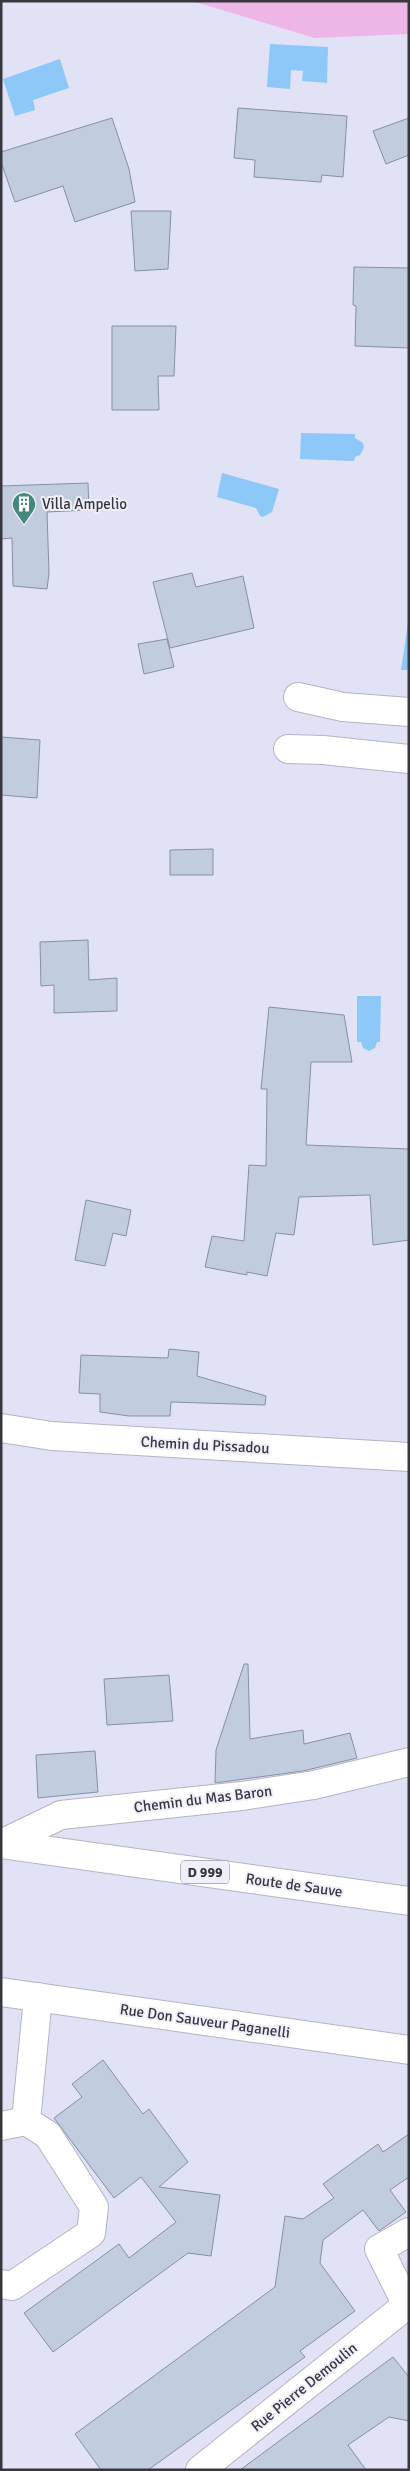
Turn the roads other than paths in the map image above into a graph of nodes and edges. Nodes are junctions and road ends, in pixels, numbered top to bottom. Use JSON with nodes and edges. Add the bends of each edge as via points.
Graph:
{"nodes":[{"id":1,"x":298,"y":697,"type":"dead end"},
{"id":2,"x":409,"y":712,"type":"edge"},
{"id":3,"x":288,"y":750,"type":"dead end"},
{"id":4,"x":409,"y":759,"type":"edge"},
{"id":5,"x":1,"y":1428,"type":"edge"},
{"id":6,"x":409,"y":1457,"type":"edge"},
{"id":7,"x":409,"y":1762,"type":"edge"},
{"id":8,"x":1,"y":1844,"type":"edge"},
{"id":9,"x":409,"y":1901,"type":"edge"},
{"id":10,"x":1,"y":1992,"type":"edge"},
{"id":11,"x":38,"y":1997,"type":"junction"},
{"id":12,"x":409,"y":2050,"type":"edge"},
{"id":13,"x":14,"y":2124,"type":"edge"},
{"id":14,"x":409,"y":2232,"type":"edge"},
{"id":15,"x":1,"y":2284,"type":"edge"},
{"id":16,"x":408,"y":2306,"type":"edge"},
{"id":17,"x":200,"y":2470,"type":"edge"}],
"edges":[{"from":1,"to":2,"type":"street","via":[[343,707]]},
{"from":3,"to":4,"type":"street","via":[[323,750]]},
{"from":5,"to":6,"type":"street","name":"Chemin du Pissadou","via":[[52,1436]]},
{"from":7,"to":8,"type":"street","name":"Chemin du Mas Baron","via":[[314,1785],[242,1796],[61,1815]]},
{"from":8,"to":9,"type":"street","name":"Route de Sauve","number":"D 999"},
{"from":10,"to":11,"type":"street","name":"Rue Don Sauveur Paganelli"},
{"from":11,"to":12,"type":"street","name":"Rue Don Sauveur Paganelli"},
{"from":11,"to":13,"type":"street"},
{"from":13,"to":15,"type":"street","via":[[48,2135],[94,2207],[91,2233],[12,2286]]},
{"from":14,"to":16,"type":"street","name":"Rue Pierre Demoulin","via":[[379,2249]]},
{"from":16,"to":17,"type":"street","name":"Rue Pierre Demoulin"}]}
